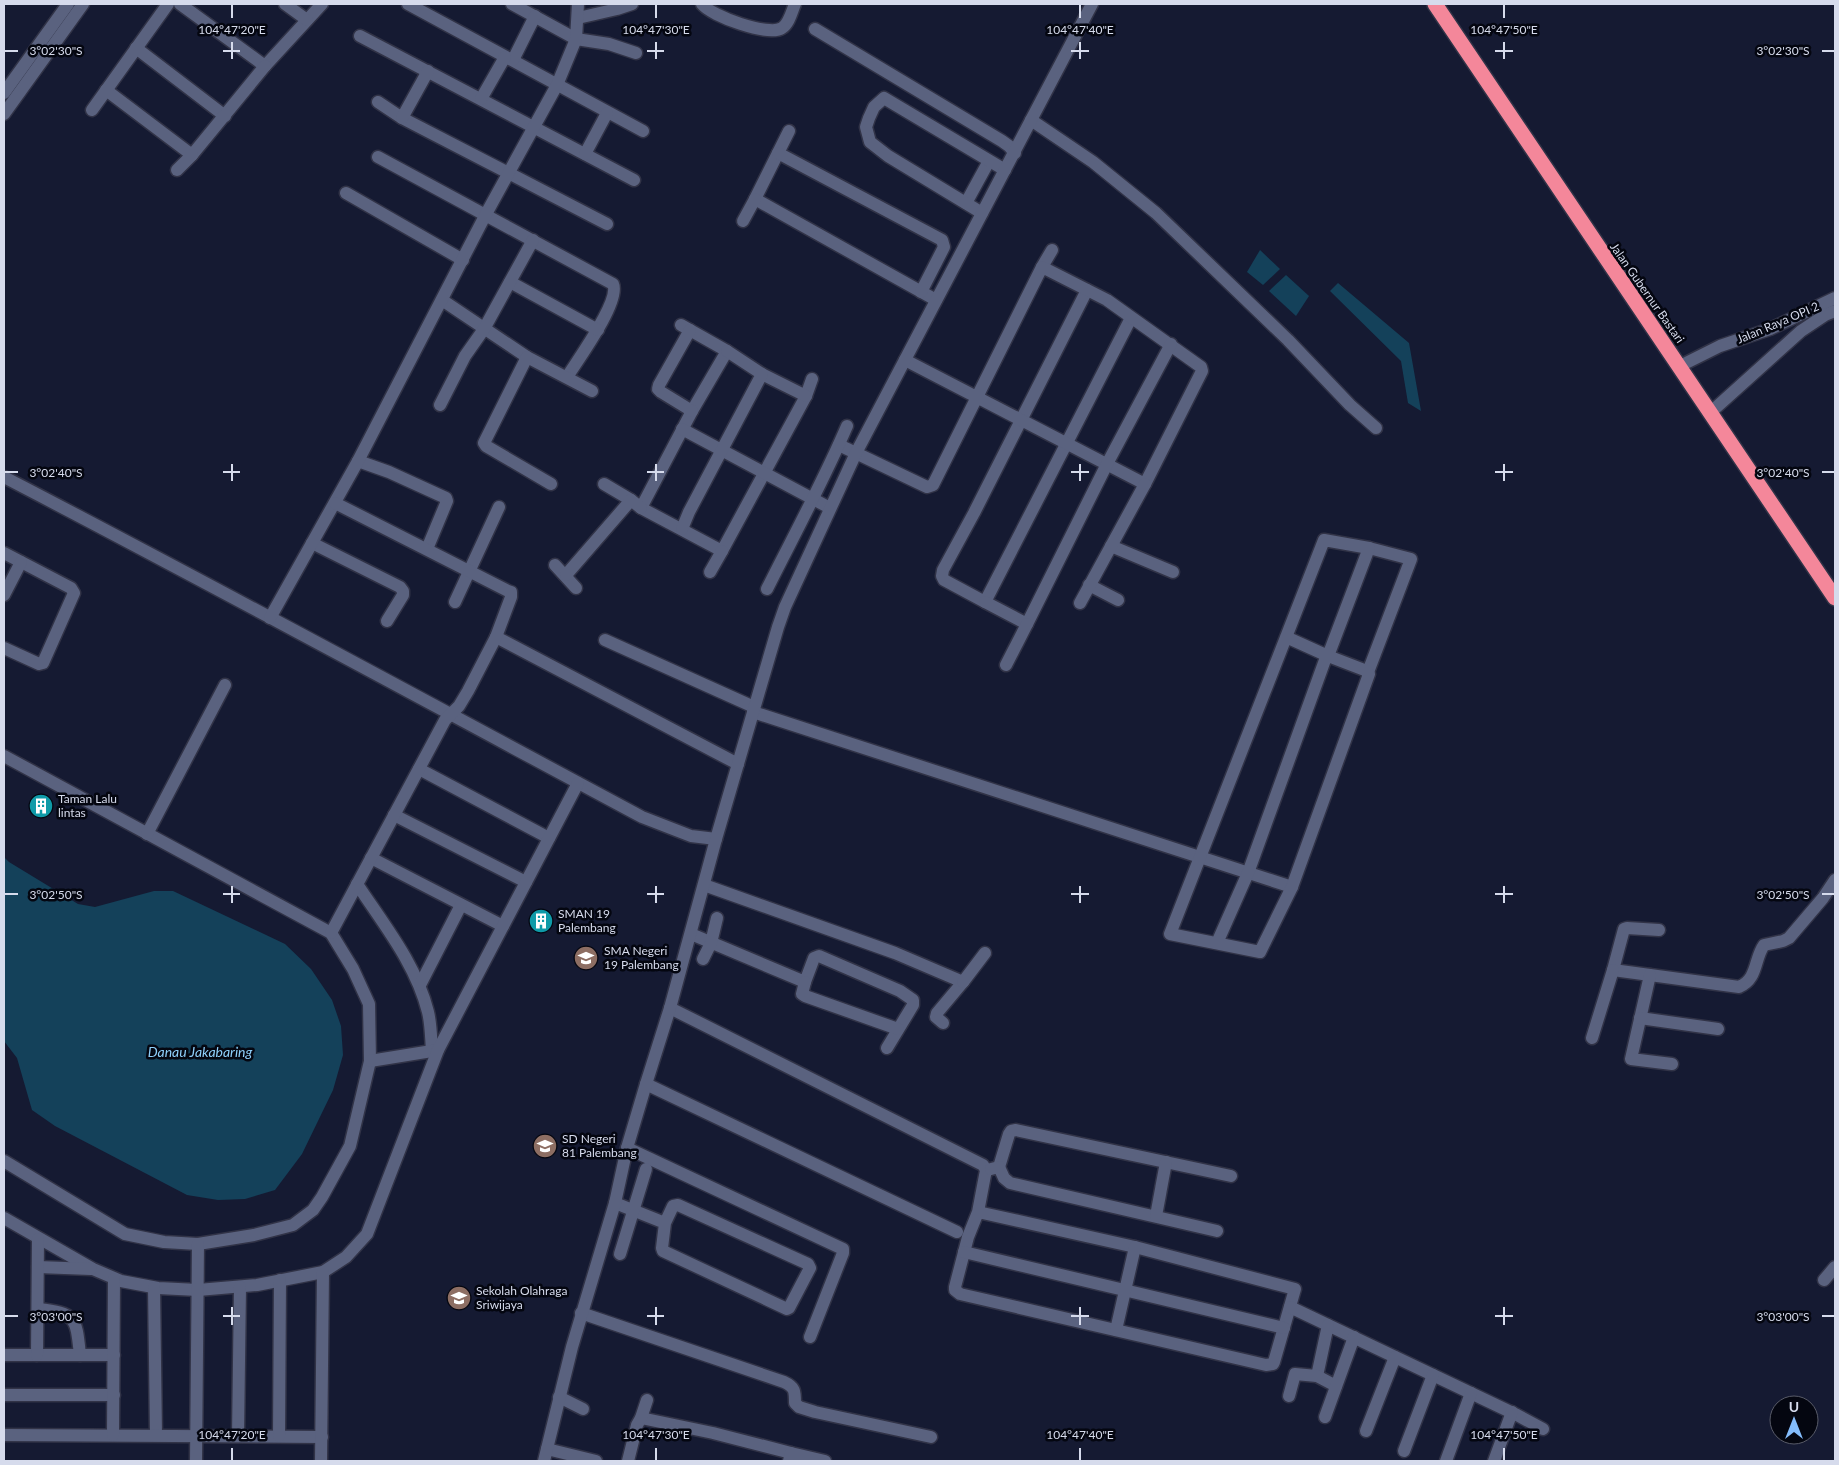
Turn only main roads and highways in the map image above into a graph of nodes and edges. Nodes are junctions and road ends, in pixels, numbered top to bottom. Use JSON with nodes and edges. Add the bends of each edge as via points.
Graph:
{"nodes":[{"id":1,"x":1435,"y":4,"type":"edge"},
{"id":2,"x":1835,"y":598,"type":"edge"}],
"edges":[{"from":1,"to":2,"type":"highway","name":"Jalan Gubernur Bastari"}]}
